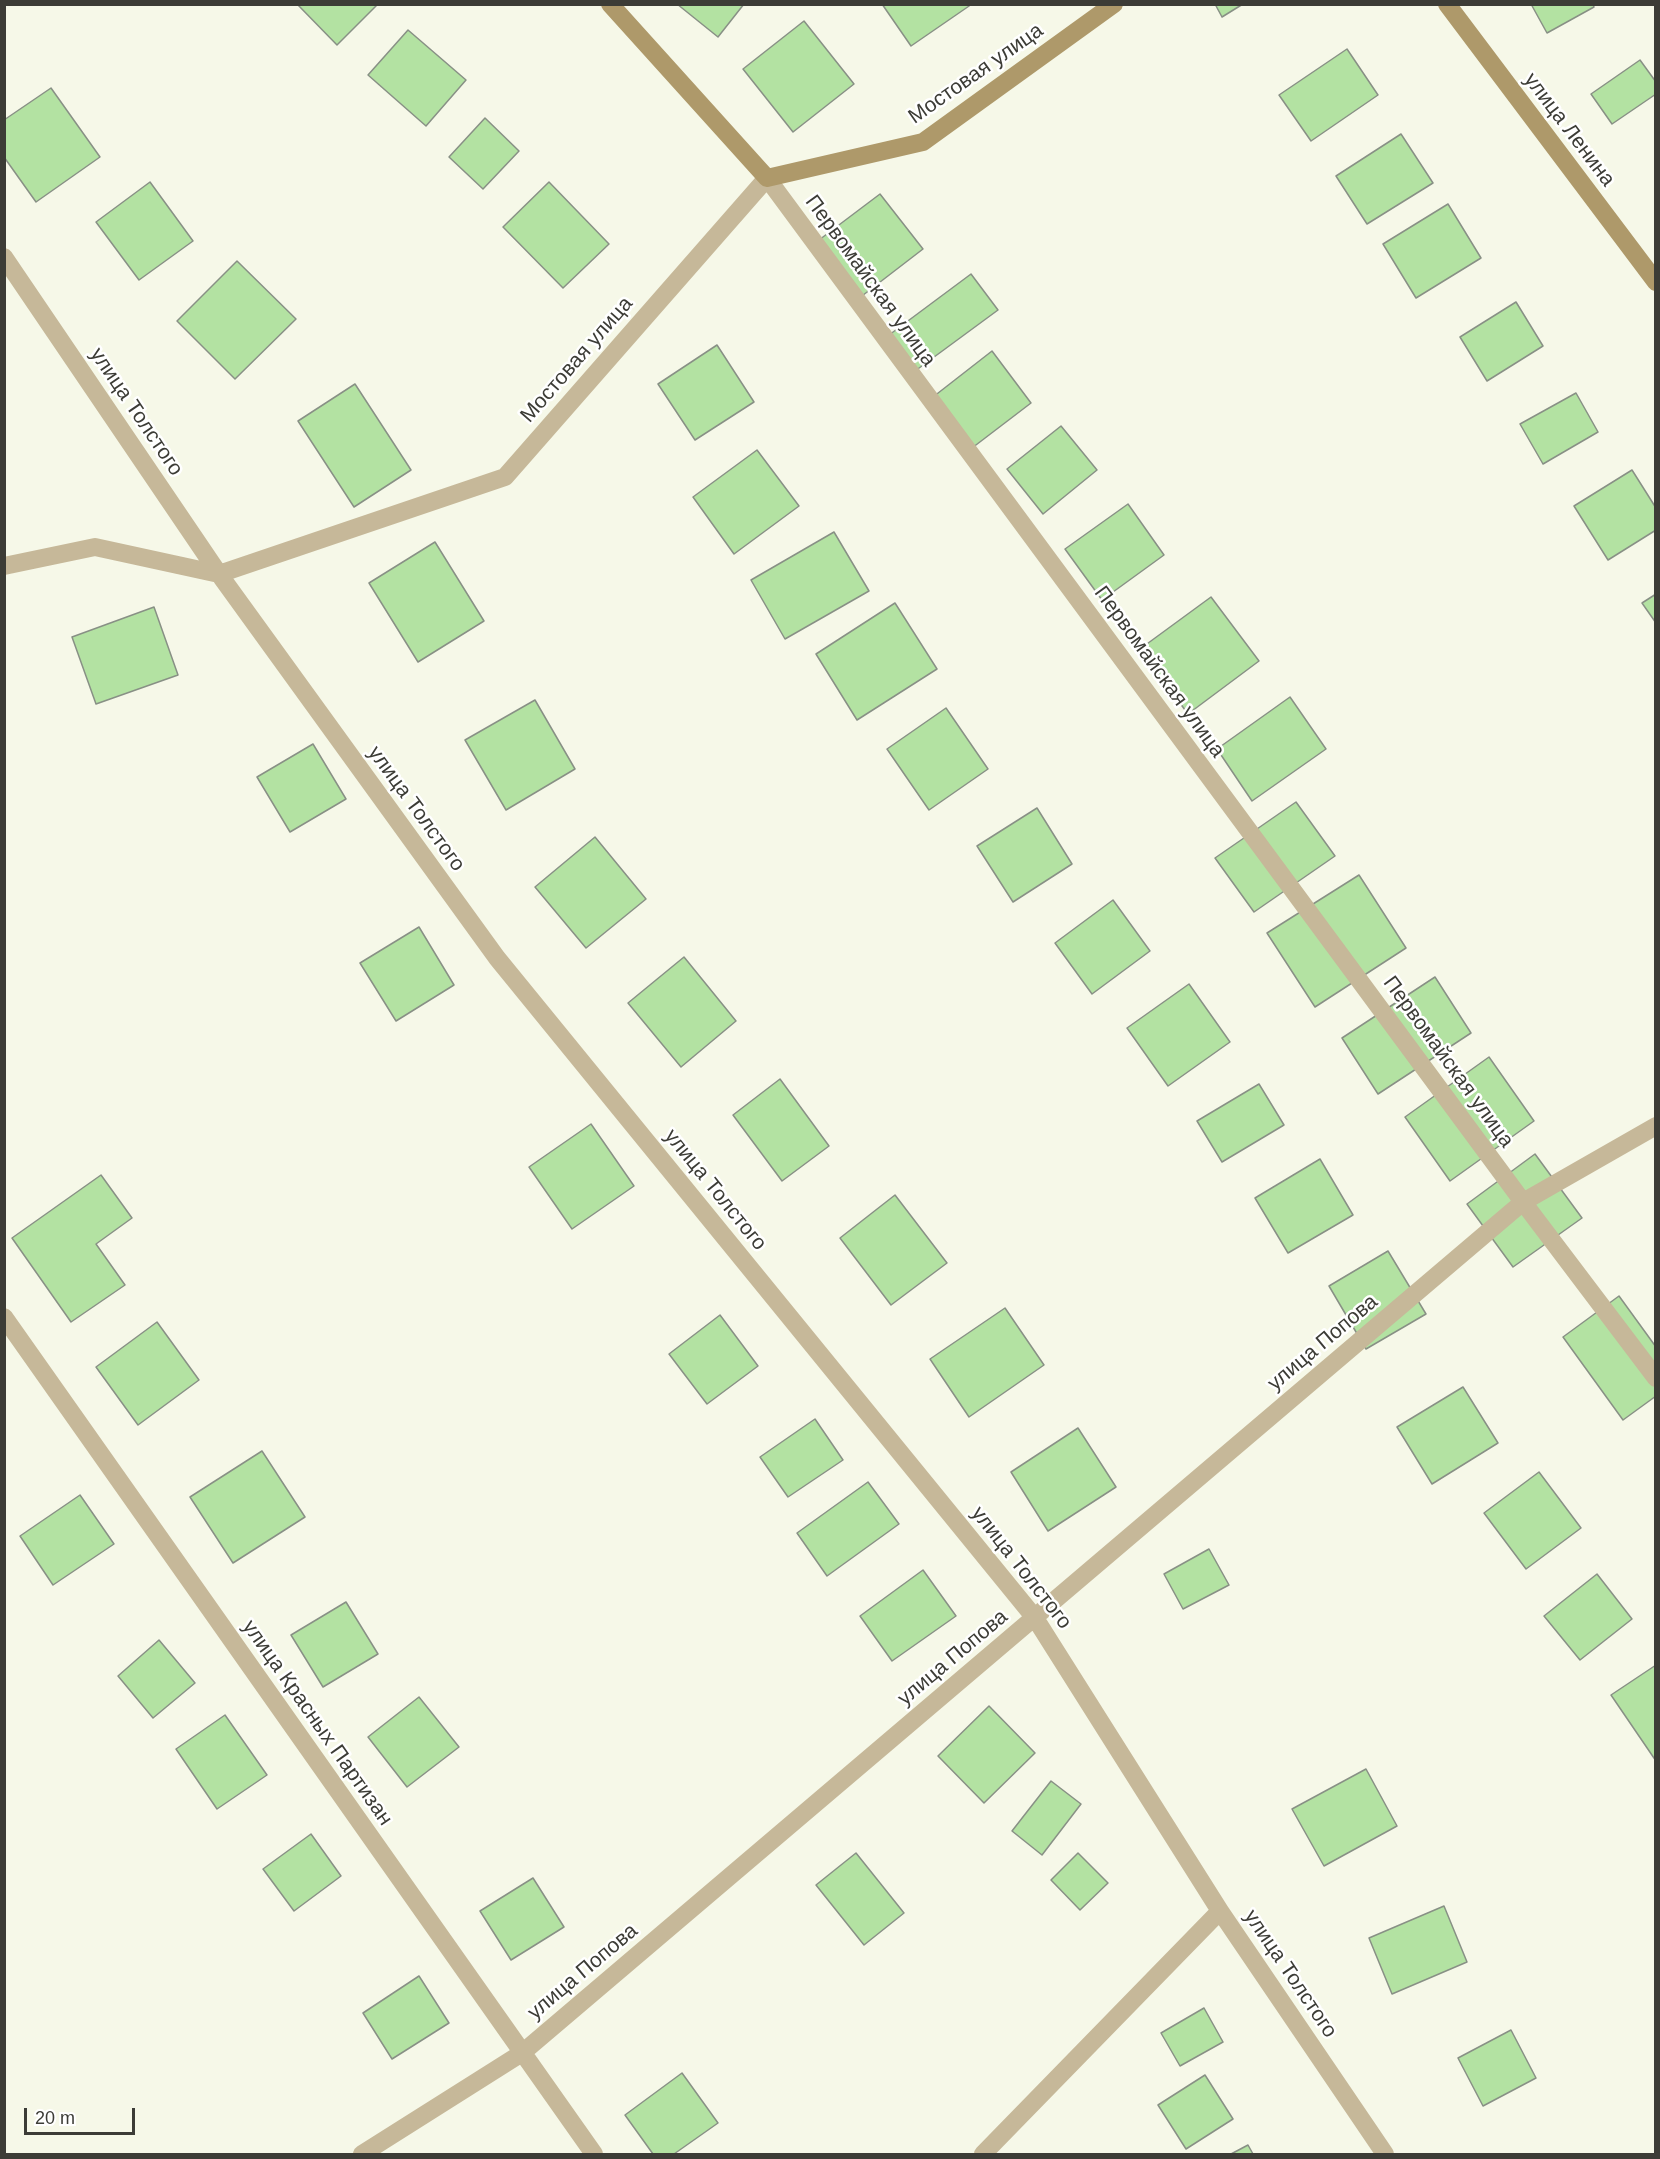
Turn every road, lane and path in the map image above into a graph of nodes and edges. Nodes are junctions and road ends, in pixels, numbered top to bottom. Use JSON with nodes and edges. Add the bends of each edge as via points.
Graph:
{"nodes":[{"id":1,"x":610,"y":4,"type":"edge"},
{"id":2,"x":1114,"y":4,"type":"edge"},
{"id":3,"x":1447,"y":4,"type":"edge"},
{"id":4,"x":766,"y":178,"type":"junction"},
{"id":5,"x":4,"y":257,"type":"edge"},
{"id":6,"x":1656,"y":282,"type":"edge"},
{"id":7,"x":4,"y":566,"type":"edge"},
{"id":8,"x":219,"y":574,"type":"junction"},
{"id":9,"x":1656,"y":1126,"type":"edge"},
{"id":10,"x":1522,"y":1202,"type":"junction"},
{"id":11,"x":4,"y":1317,"type":"edge"},
{"id":12,"x":1656,"y":1378,"type":"edge"},
{"id":13,"x":1035,"y":1618,"type":"junction"},
{"id":14,"x":1220,"y":1911,"type":"junction"},
{"id":15,"x":522,"y":2053,"type":"junction"},
{"id":16,"x":362,"y":2154,"type":"edge"},
{"id":17,"x":594,"y":2154,"type":"edge"},
{"id":18,"x":983,"y":2154,"type":"edge"},
{"id":19,"x":1384,"y":2154,"type":"edge"}],
"edges":[{"from":1,"to":4,"type":"main road","name":"Первомайская улица"},
{"from":2,"to":4,"type":"main road","name":"Мостовая улица","via":[[923,142]]},
{"from":3,"to":6,"type":"main road","name":"улица Ленина"},
{"from":4,"to":8,"type":"street","name":"Мостовая улица","via":[[505,477]]},
{"from":4,"to":10,"type":"street","name":"Первомайская улица"},
{"from":5,"to":8,"type":"street","name":"улица Толстого"},
{"from":7,"to":8,"type":"street","via":[[95,547]]},
{"from":8,"to":13,"type":"street","name":"улица Толстого","via":[[497,958]]},
{"from":9,"to":10,"type":"street","name":"улица Попова"},
{"from":10,"to":12,"type":"street","name":"Первомайская улица"},
{"from":10,"to":13,"type":"street","name":"улица Попова"},
{"from":11,"to":15,"type":"street","name":"улица Красных Партизан"},
{"from":13,"to":14,"type":"street","name":"улица Толстого"},
{"from":13,"to":15,"type":"street","name":"улица Попова"},
{"from":14,"to":18,"type":"street"},
{"from":14,"to":19,"type":"street","name":"улица Толстого"},
{"from":15,"to":16,"type":"street","name":"улица Попова"},
{"from":15,"to":17,"type":"street","name":"улица Красных Партизан"}]}
